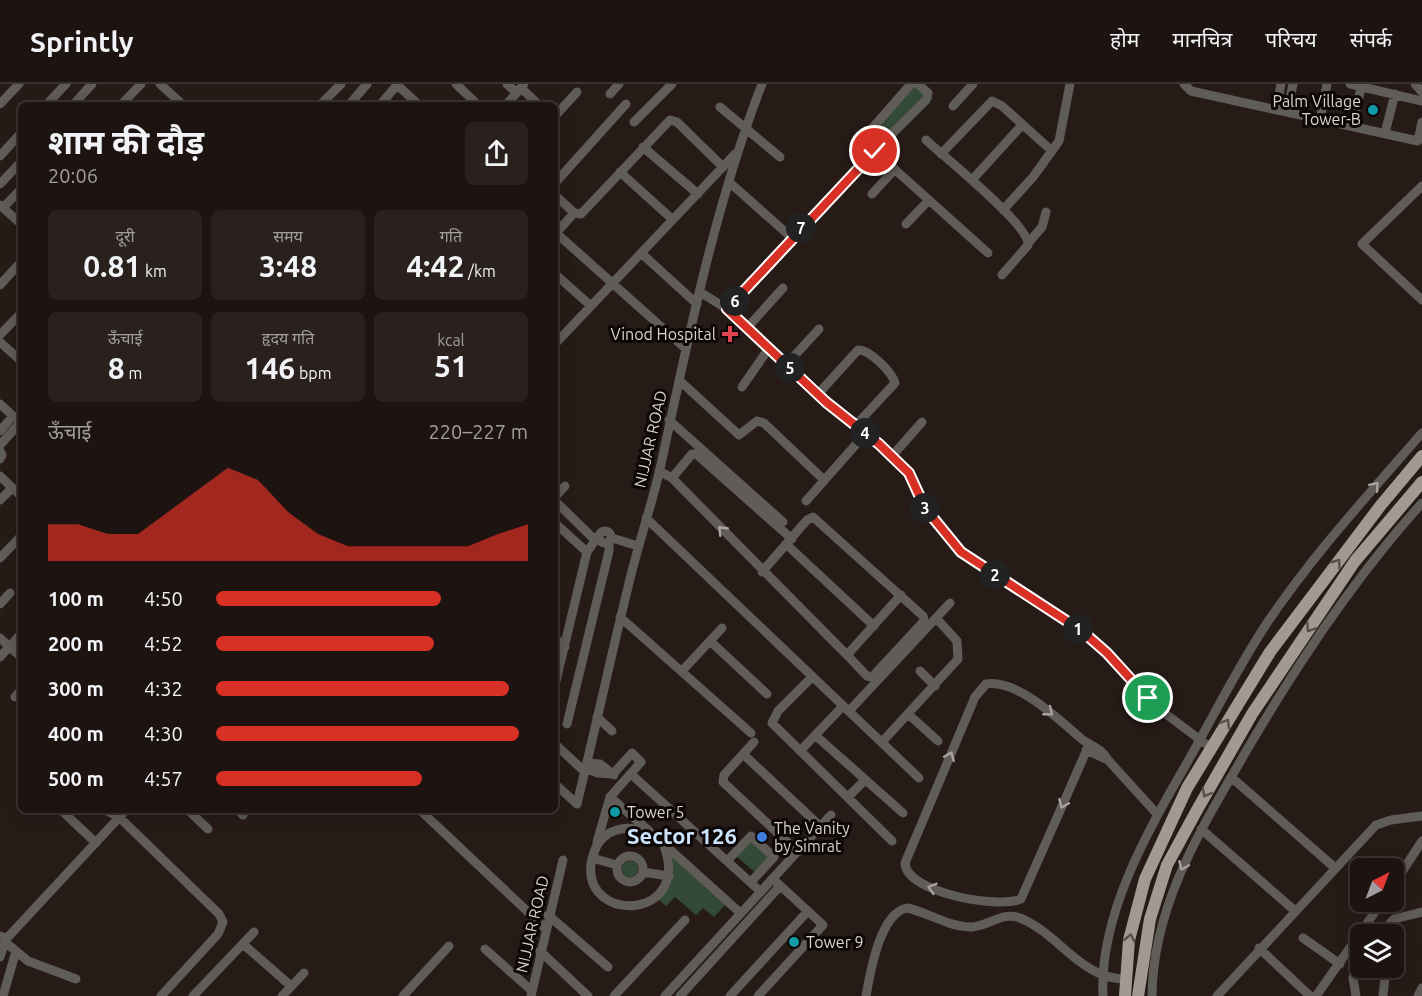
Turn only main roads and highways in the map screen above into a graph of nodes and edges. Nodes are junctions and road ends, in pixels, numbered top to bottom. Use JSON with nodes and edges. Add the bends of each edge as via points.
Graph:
{"nodes":[{"id":1,"x":1422,"y":456,"type":"edge"},
{"id":2,"x":1422,"y":482,"type":"edge"},
{"id":3,"x":1125,"y":996,"type":"edge"},
{"id":4,"x":1138,"y":996,"type":"edge"}],
"edges":[{"from":3,"to":1,"type":"main road","one_way":true,"via":[[1129,940],[1145,879],[1187,788],[1270,652]]},
{"from":2,"to":4,"type":"main road","one_way":true,"via":[[1355,561],[1252,714],[1197,810],[1167,866],[1150,919]]}]}
